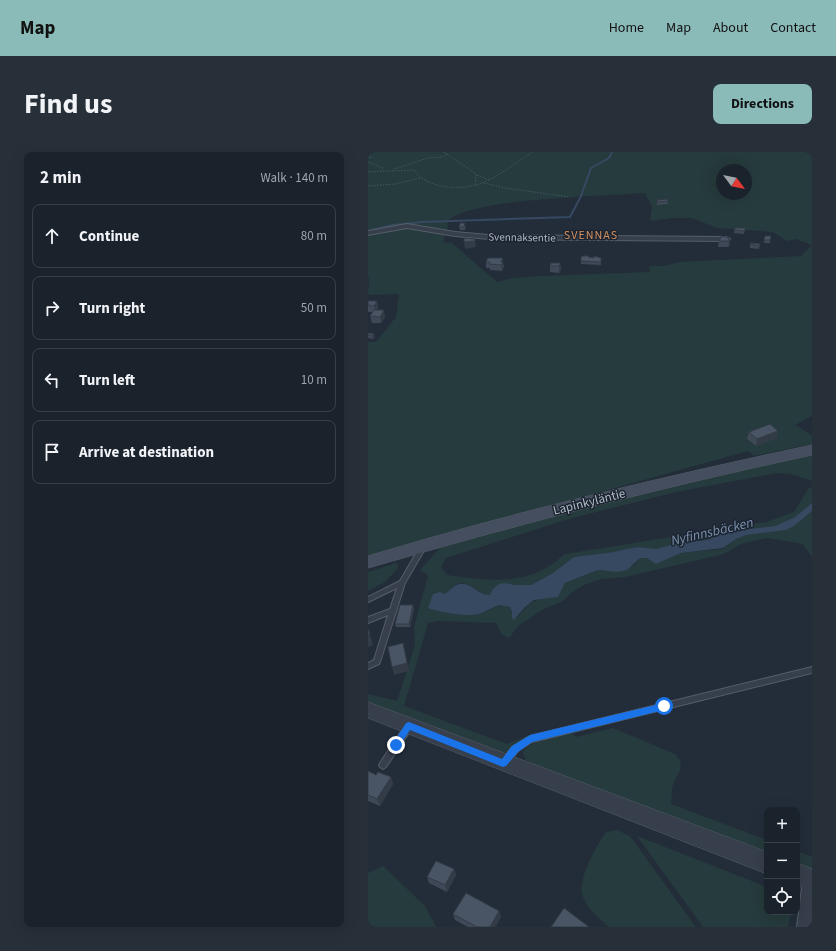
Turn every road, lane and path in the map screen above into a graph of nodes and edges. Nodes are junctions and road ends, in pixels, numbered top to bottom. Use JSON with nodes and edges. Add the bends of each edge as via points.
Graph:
{"nodes":[{"id":1,"x":532,"y":152,"type":"edge"},
{"id":2,"x":446,"y":153,"type":"edge"},
{"id":3,"x":368,"y":162,"type":"edge"},
{"id":4,"x":392,"y":170,"type":"junction"},
{"id":5,"x":381,"y":171,"type":"junction"},
{"id":6,"x":368,"y":172,"type":"edge"},
{"id":7,"x":476,"y":174,"type":"junction"},
{"id":8,"x":421,"y":178,"type":"junction"},
{"id":9,"x":488,"y":180,"type":"junction"},
{"id":10,"x":484,"y":183,"type":"junction"},
{"id":11,"x":368,"y":186,"type":"edge"},
{"id":12,"x":475,"y":186,"type":"junction"},
{"id":13,"x":570,"y":197,"type":"dead end"},
{"id":14,"x":368,"y":233,"type":"edge"},
{"id":15,"x":726,"y":239,"type":"edge"},
{"id":16,"x":812,"y":450,"type":"edge"},
{"id":17,"x":423,"y":546,"type":"junction"},
{"id":18,"x":368,"y":562,"type":"edge"},
{"id":19,"x":402,"y":584,"type":"junction"},
{"id":20,"x":368,"y":600,"type":"edge"},
{"id":21,"x":393,"y":611,"type":"junction"},
{"id":22,"x":368,"y":620,"type":"edge"},
{"id":23,"x":368,"y":666,"type":"edge"},
{"id":24,"x":812,"y":670,"type":"edge"},
{"id":25,"x":368,"y":710,"type":"edge"},
{"id":26,"x":409,"y":726,"type":"junction"},
{"id":27,"x":503,"y":763,"type":"junction"},
{"id":28,"x":383,"y":765,"type":"dead end"},
{"id":29,"x":764,"y":862,"type":"edge"},
{"id":30,"x":800,"y":875,"type":"edge"},
{"id":31,"x":812,"y":880,"type":"edge"},
{"id":32,"x":806,"y":927,"type":"edge"}],
"edges":[{"from":1,"to":9,"type":"path"},
{"from":2,"to":4,"type":"path","via":[[442,157],[428,158]]},
{"from":2,"to":7,"type":"path"},
{"from":3,"to":5,"type":"path","via":[[383,168]]},
{"from":4,"to":5,"type":"path"},
{"from":4,"to":8,"type":"path","via":[[414,170]]},
{"from":5,"to":6,"type":"path"},
{"from":7,"to":9,"type":"path"},
{"from":7,"to":12,"type":"path"},
{"from":8,"to":11,"type":"path","via":[[395,184]]},
{"from":8,"to":12,"type":"path","via":[[436,185],[452,188]]},
{"from":9,"to":10,"type":"path"},
{"from":10,"to":12,"type":"path"},
{"from":10,"to":13,"type":"path"},
{"from":14,"to":15,"type":"street","name":"Svennaksentie","via":[[407,226],[489,237]]},
{"from":16,"to":17,"type":"main road","name":"Lapinkyläntie","via":[[554,509]]},
{"from":17,"to":18,"type":"main road","name":"Lapinkyläntie"},
{"from":17,"to":19,"type":"lane"},
{"from":19,"to":20,"type":"lane"},
{"from":19,"to":21,"type":"lane"},
{"from":21,"to":22,"type":"lane"},
{"from":21,"to":23,"type":"lane","via":[[377,662]]},
{"from":24,"to":27,"type":"lane","via":[[530,739],[515,749]]},
{"from":25,"to":26,"type":"street"},
{"from":26,"to":27,"type":"street"},
{"from":26,"to":28,"type":"lane"},
{"from":27,"to":29,"type":"street"},
{"from":30,"to":31,"type":"street"},
{"from":31,"to":32,"type":"street"}]}
